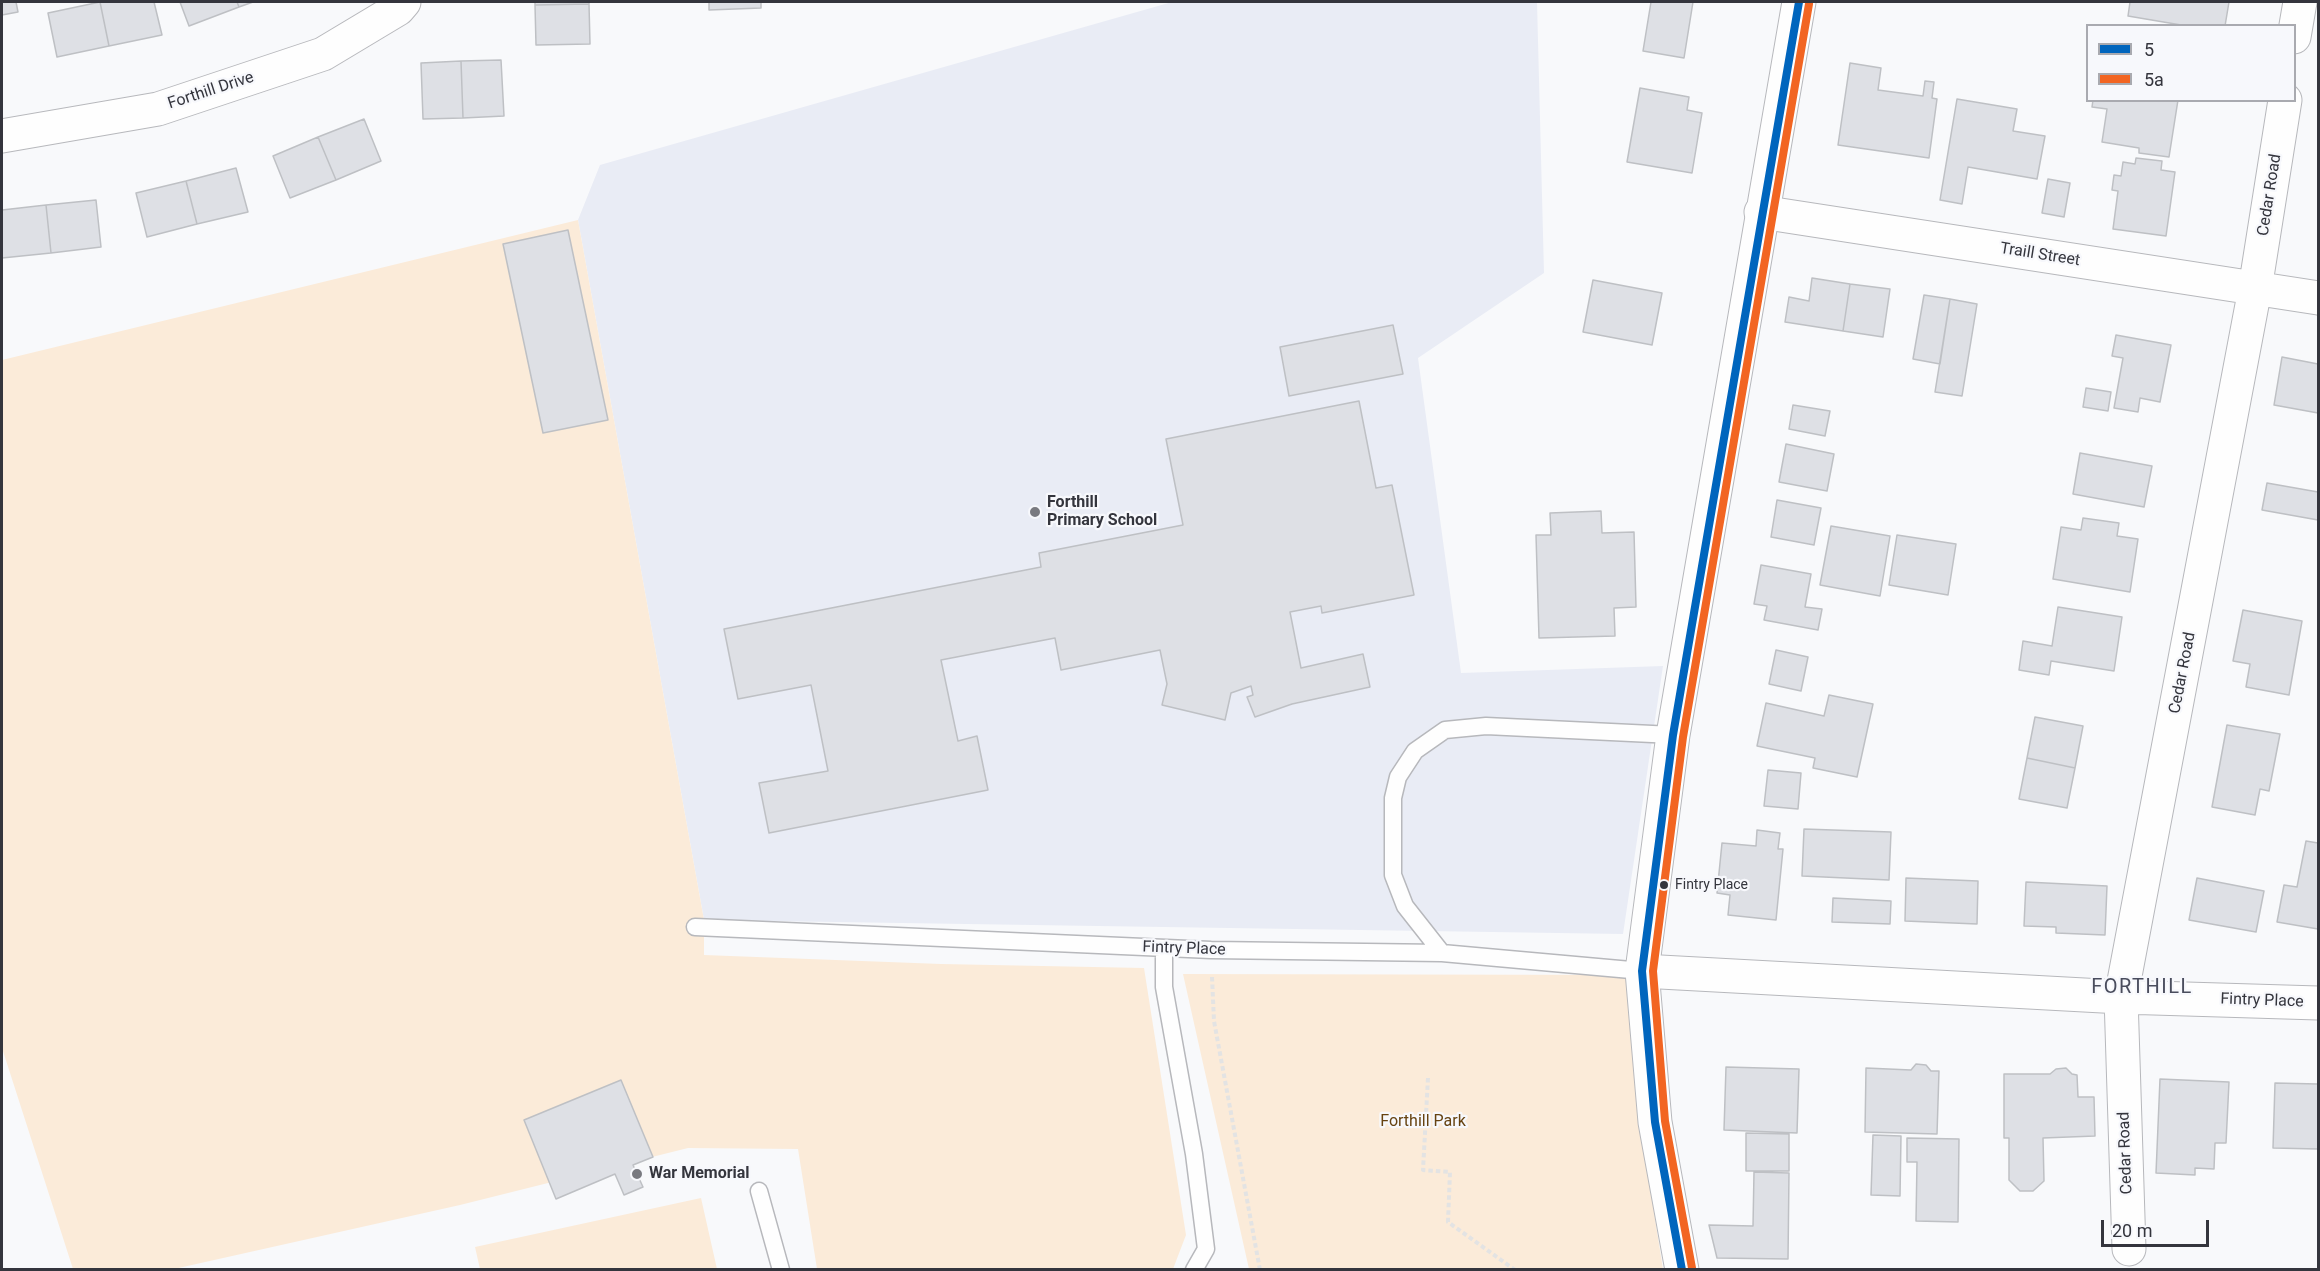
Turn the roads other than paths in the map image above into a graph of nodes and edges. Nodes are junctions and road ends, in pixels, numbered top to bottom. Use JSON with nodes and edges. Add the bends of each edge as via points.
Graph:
{"nodes":[{"id":1,"x":404,"y":2,"type":"edge"},
{"id":2,"x":1799,"y":2,"type":"edge"},
{"id":3,"x":2300,"y":2,"type":"edge"},
{"id":4,"x":2296,"y":30,"type":"edge"},
{"id":5,"x":2285,"y":102,"type":"edge"},
{"id":6,"x":2,"y":136,"type":"edge"},
{"id":7,"x":1761,"y":212,"type":"junction"},
{"id":8,"x":2256,"y":289,"type":"junction"},
{"id":9,"x":2319,"y":298,"type":"edge"},
{"id":10,"x":1673,"y":735,"type":"junction"},
{"id":11,"x":695,"y":927,"type":"dead end"},
{"id":12,"x":1164,"y":948,"type":"junction"},
{"id":13,"x":1442,"y":953,"type":"junction"},
{"id":14,"x":1642,"y":971,"type":"junction"},
{"id":15,"x":2121,"y":997,"type":"junction"},
{"id":16,"x":2319,"y":1003,"type":"edge"},
{"id":17,"x":759,"y":1191,"type":"dead end"},
{"id":18,"x":2129,"y":1249,"type":"dead end"},
{"id":19,"x":781,"y":1269,"type":"edge"},
{"id":20,"x":1194,"y":1269,"type":"edge"},
{"id":21,"x":1682,"y":1269,"type":"edge"}],
"edges":[{"from":1,"to":6,"type":"street","name":"Forthill Drive","via":[[323,54],[158,109]]},
{"from":2,"to":7,"type":"street"},
{"from":3,"to":4,"type":"street"},
{"from":5,"to":8,"type":"street","name":"Cedar Road"},
{"from":7,"to":8,"type":"street","name":"Traill Street"},
{"from":7,"to":10,"type":"street"},
{"from":8,"to":9,"type":"street","name":"Traill Street"},
{"from":8,"to":15,"type":"street","name":"Cedar Road"},
{"from":10,"to":13,"type":"lane","via":[[1486,726],[1445,730],[1414,751],[1398,777],[1393,798],[1393,875],[1405,906]]},
{"from":10,"to":14,"type":"street"},
{"from":11,"to":12,"type":"lane","name":"Fintry Place"},
{"from":12,"to":13,"type":"lane","name":"Fintry Place"},
{"from":12,"to":20,"type":"lane","via":[[1164,987],[1194,1154],[1206,1249]]},
{"from":13,"to":14,"type":"lane","name":"Fintry Place"},
{"from":14,"to":15,"type":"street","name":"Fintry Place"},
{"from":14,"to":21,"type":"street","via":[[1655,1122]]},
{"from":15,"to":16,"type":"street","name":"Fintry Place"},
{"from":15,"to":18,"type":"street","name":"Cedar Road"},
{"from":17,"to":19,"type":"lane"}]}
